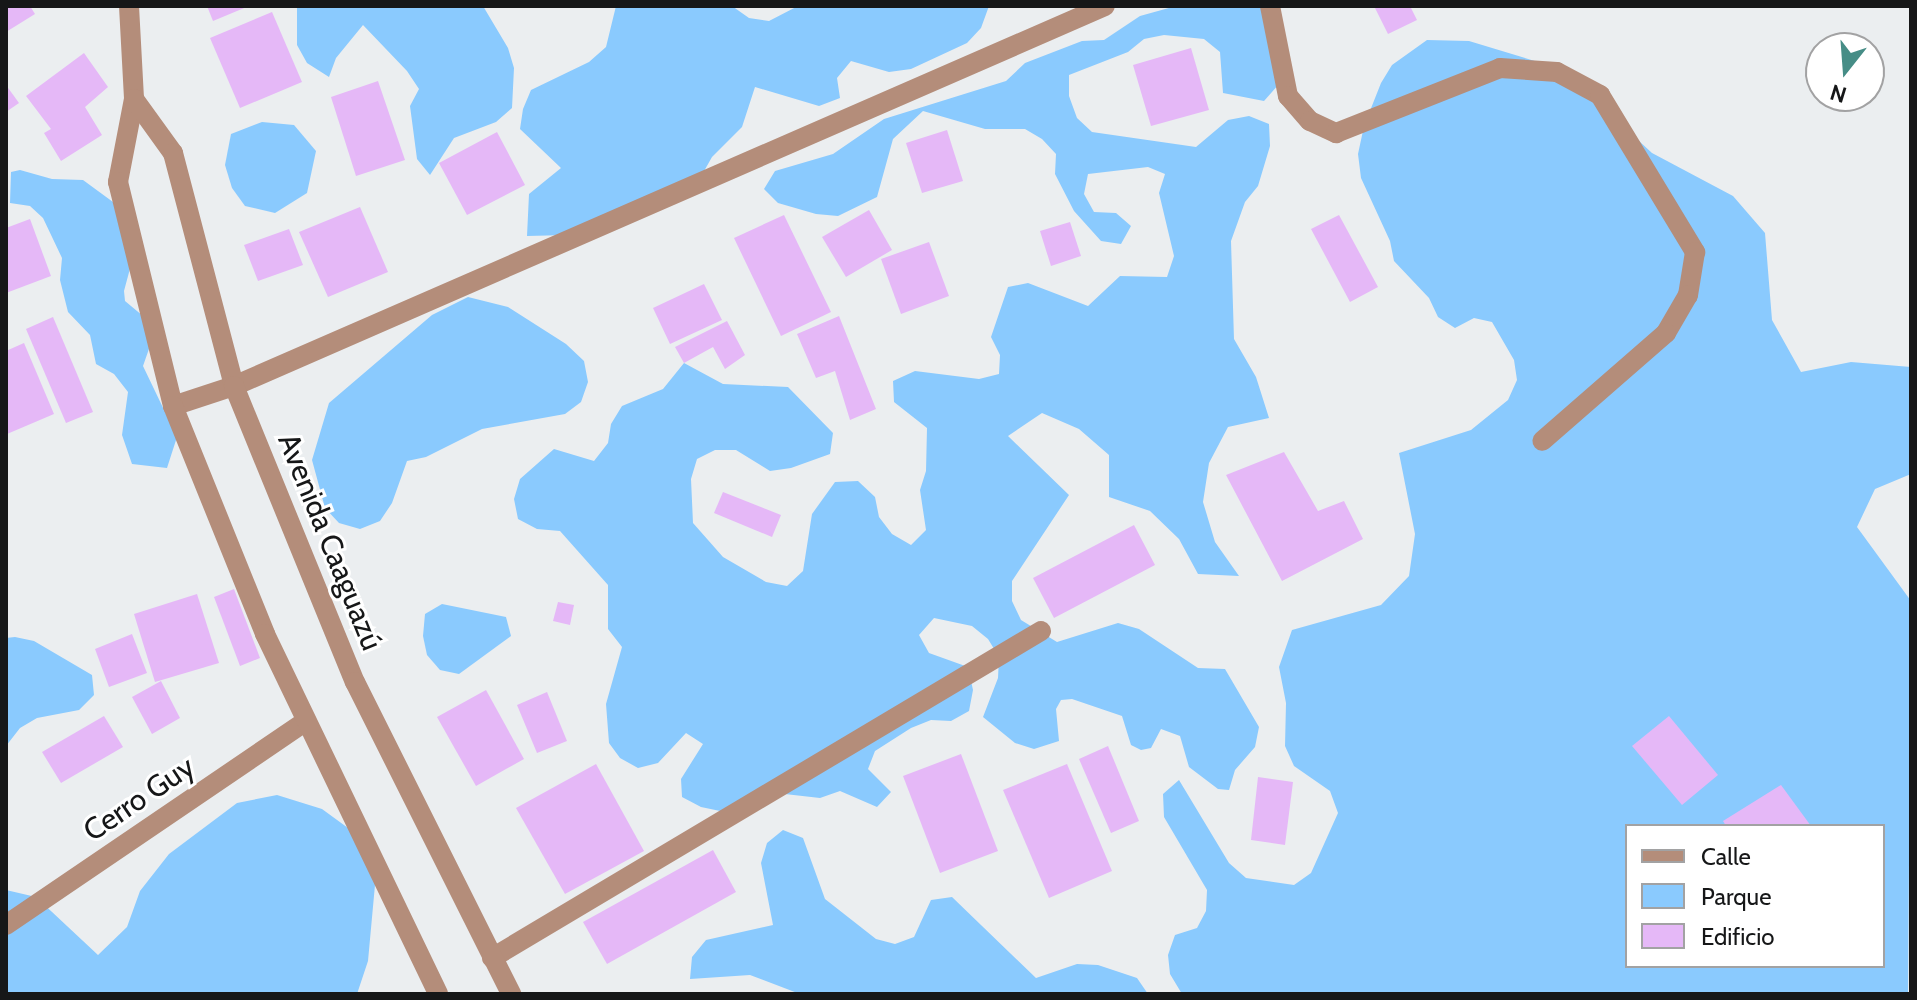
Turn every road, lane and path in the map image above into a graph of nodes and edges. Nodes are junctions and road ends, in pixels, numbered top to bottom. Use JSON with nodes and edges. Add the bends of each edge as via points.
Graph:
{"nodes":[{"id":1,"x":129,"y":6,"type":"edge"},
{"id":2,"x":1105,"y":6,"type":"edge"},
{"id":3,"x":1270,"y":6,"type":"edge"},
{"id":4,"x":134,"y":99,"type":"junction"},
{"id":5,"x":234,"y":386,"type":"junction"},
{"id":6,"x":173,"y":406,"type":"junction"},
{"id":7,"x":1542,"y":441,"type":"dead end"},
{"id":8,"x":1041,"y":631,"type":"dead end"},
{"id":9,"x":305,"y":722,"type":"junction"},
{"id":10,"x":6,"y":925,"type":"edge"},
{"id":11,"x":492,"y":958,"type":"junction"},
{"id":12,"x":438,"y":994,"type":"edge"},
{"id":13,"x":511,"y":994,"type":"edge"}],
"edges":[{"from":1,"to":4,"type":"street"},
{"from":2,"to":5,"type":"street"},
{"from":3,"to":7,"type":"street","via":[[1288,96],[1310,121],[1336,133],[1500,68],[1557,72],[1600,95],[1695,252],[1688,295],[1666,333]]},
{"from":4,"to":5,"type":"street","name":"Avenida Caaguazú","via":[[173,153]]},
{"from":4,"to":6,"type":"street","via":[[118,182]]},
{"from":5,"to":6,"type":"street"},
{"from":5,"to":11,"type":"street","name":"Avenida Caaguazú","via":[[355,682]]},
{"from":6,"to":9,"type":"street"},
{"from":8,"to":11,"type":"street"},
{"from":9,"to":10,"type":"street","name":"Cerro Guy"},
{"from":9,"to":12,"type":"street"},
{"from":11,"to":13,"type":"street","name":"Avenida Caaguazú"}]}
